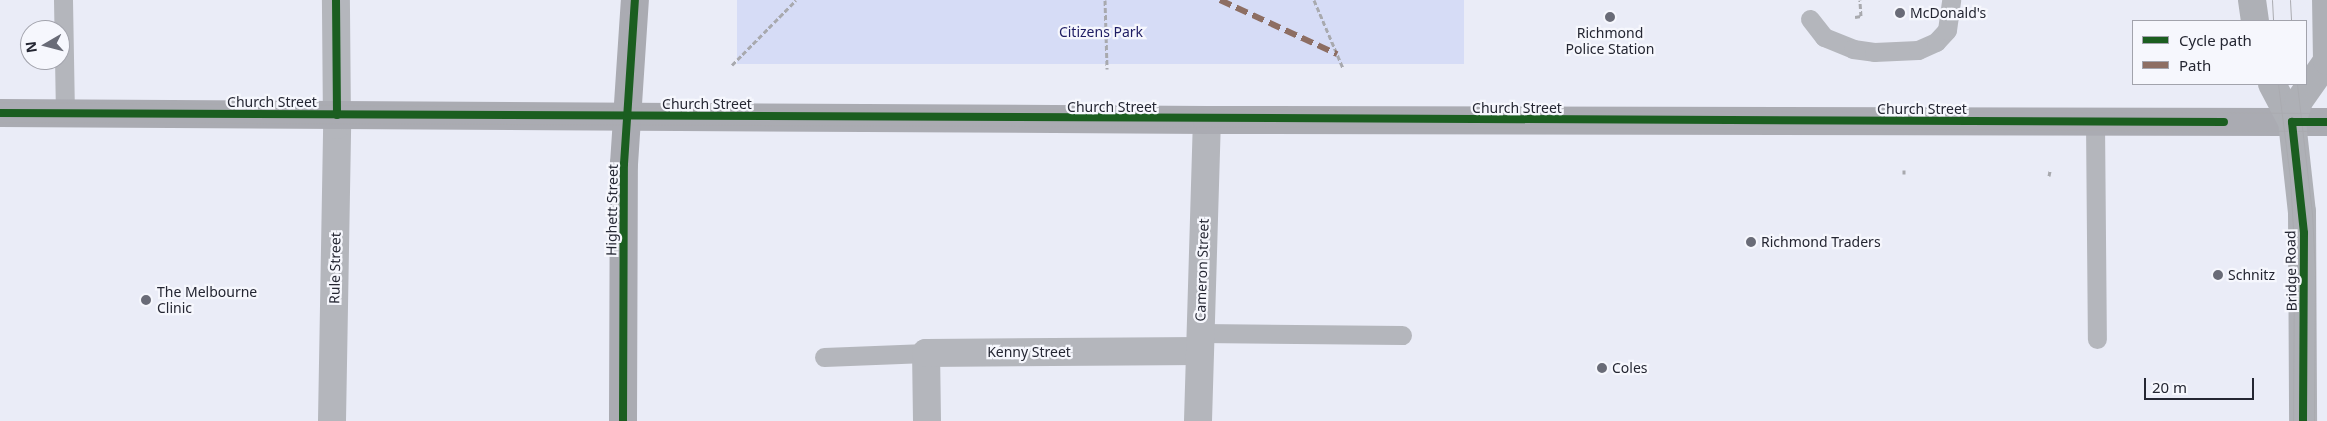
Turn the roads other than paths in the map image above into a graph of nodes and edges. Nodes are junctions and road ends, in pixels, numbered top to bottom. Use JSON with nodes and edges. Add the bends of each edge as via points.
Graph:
{"nodes":[{"id":1,"x":63,"y":0,"type":"edge"},
{"id":2,"x":336,"y":0,"type":"edge"},
{"id":3,"x":635,"y":0,"type":"edge"},
{"id":4,"x":1951,"y":0,"type":"edge"},
{"id":5,"x":2252,"y":0,"type":"edge"},
{"id":6,"x":2326,"y":0,"type":"edge"},
{"id":7,"x":1810,"y":19,"type":"dead end"},
{"id":8,"x":2255,"y":20,"type":"edge"},
{"id":9,"x":2273,"y":85,"type":"edge"},
{"id":10,"x":0,"y":113,"type":"edge"},
{"id":11,"x":65,"y":114,"type":"junction"},
{"id":12,"x":337,"y":115,"type":"junction"},
{"id":13,"x":628,"y":116,"type":"junction"},
{"id":14,"x":1207,"y":120,"type":"junction"},
{"id":15,"x":2095,"y":122,"type":"junction"},
{"id":16,"x":2292,"y":122,"type":"junction"},
{"id":17,"x":2327,"y":122,"type":"edge"},
{"id":18,"x":1402,"y":335,"type":"dead end"},
{"id":19,"x":2097,"y":339,"type":"dead end"},
{"id":20,"x":1200,"y":342,"type":"junction"},
{"id":21,"x":926,"y":353,"type":"junction"},
{"id":22,"x":824,"y":357,"type":"dead end"},
{"id":23,"x":332,"y":421,"type":"edge"},
{"id":24,"x":624,"y":421,"type":"edge"},
{"id":25,"x":928,"y":421,"type":"edge"},
{"id":26,"x":1198,"y":421,"type":"edge"},
{"id":27,"x":2303,"y":421,"type":"edge"}],
"edges":[{"from":1,"to":11,"type":"lane"},
{"from":2,"to":12,"type":"street","name":"Rule Street"},
{"from":3,"to":13,"type":"main road","name":"Highett Street"},
{"from":4,"to":7,"type":"lane","via":[[1947,30],[1936,42],[1918,50],[1874,52],[1853,49],[1824,37]]},
{"from":5,"to":8,"type":"main road"},
{"from":6,"to":16,"type":"main road","name":"Bridge Road","via":[[2327,61],[2299,101]]},
{"from":9,"to":16,"type":"main road","name":"Bridge Road"},
{"from":10,"to":11,"type":"main road","name":"Church Street"},
{"from":11,"to":12,"type":"main road","name":"Church Street"},
{"from":12,"to":13,"type":"main road","name":"Church Street"},
{"from":12,"to":23,"type":"street","name":"Rule Street"},
{"from":13,"to":14,"type":"main road","name":"Church Street"},
{"from":13,"to":24,"type":"main road","name":"Highett Street","via":[[623,225]]},
{"from":14,"to":15,"type":"main road","name":"Church Street"},
{"from":14,"to":20,"type":"street","name":"Cameron Street"},
{"from":15,"to":16,"type":"main road","name":"Church Street"},
{"from":15,"to":19,"type":"lane"},
{"from":16,"to":17,"type":"main road","name":"Church Street"},
{"from":16,"to":27,"type":"main road","name":"Bridge Road","via":[[2304,233]]},
{"from":18,"to":20,"type":"lane"},
{"from":20,"to":21,"type":"street","name":"Kenny Street"},
{"from":20,"to":26,"type":"street","name":"Cameron Street"},
{"from":21,"to":22,"type":"lane"},
{"from":21,"to":25,"type":"street"}]}
